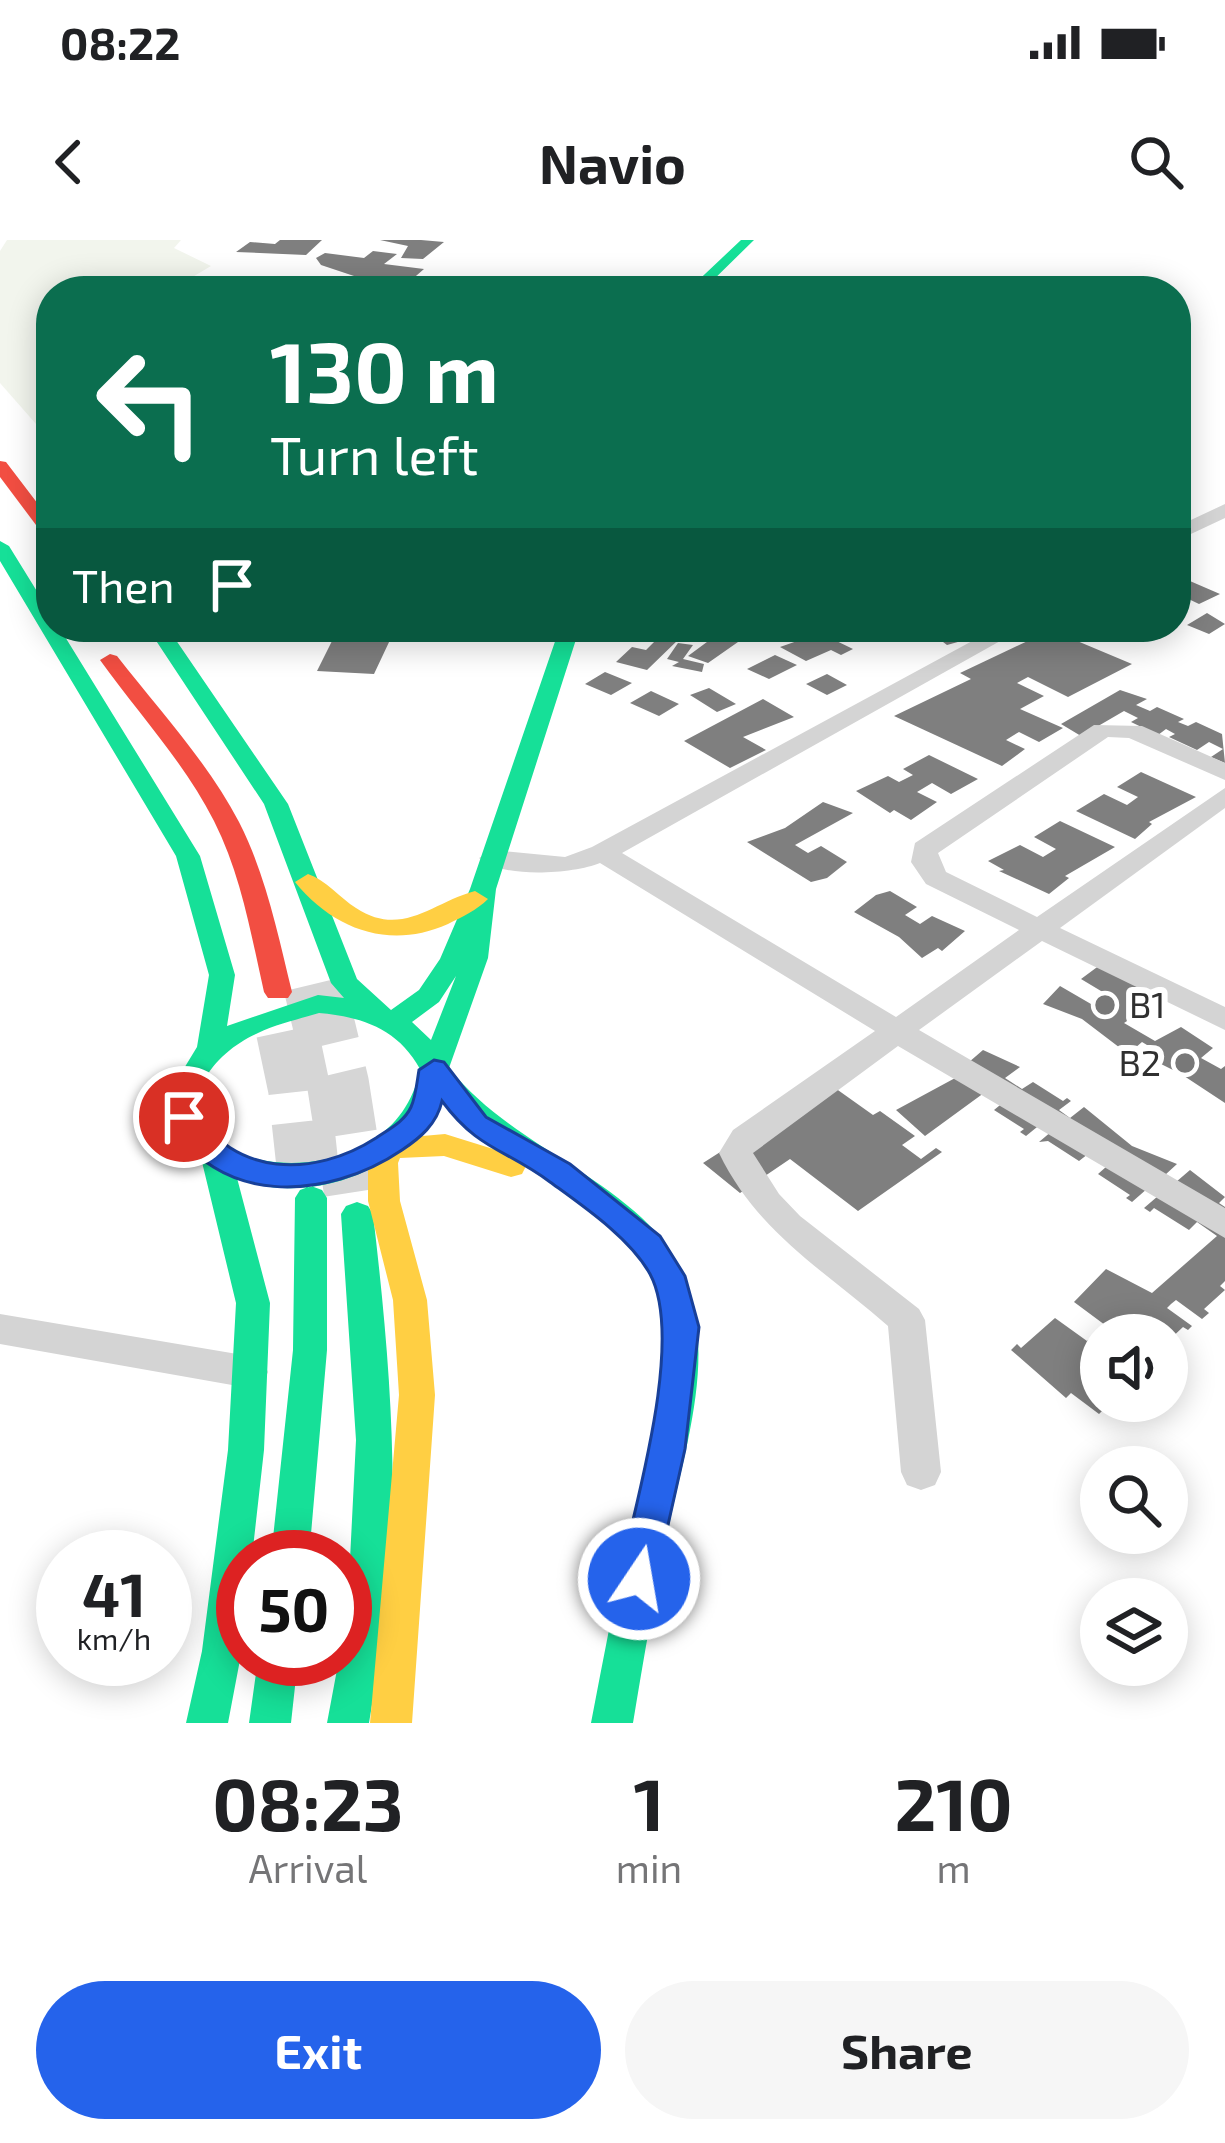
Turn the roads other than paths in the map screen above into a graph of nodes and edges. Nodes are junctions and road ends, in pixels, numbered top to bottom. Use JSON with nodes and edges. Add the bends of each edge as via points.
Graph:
{"nodes":[{"id":1,"x":748,"y":240,"type":"edge"},
{"id":2,"x":710,"y":276,"type":"edge"},
{"id":3,"x":0,"y":449,"type":"edge"},
{"id":4,"x":0,"y":466,"type":"edge"},
{"id":5,"x":36,"y":482,"type":"edge"},
{"id":6,"x":0,"y":509,"type":"edge"},
{"id":7,"x":1225,"y":511,"type":"edge"},
{"id":8,"x":36,"y":513,"type":"edge"},
{"id":9,"x":1191,"y":528,"type":"edge"},
{"id":10,"x":0,"y":546,"type":"edge"},
{"id":11,"x":36,"y":558,"type":"edge"},
{"id":12,"x":36,"y":605,"type":"edge"},
{"id":13,"x":58,"y":642,"type":"edge"},
{"id":14,"x":98,"y":642,"type":"edge"},
{"id":15,"x":136,"y":642,"type":"edge"},
{"id":16,"x":169,"y":642,"type":"edge"},
{"id":17,"x":565,"y":642,"type":"edge"},
{"id":18,"x":988,"y":642,"type":"edge"},
{"id":19,"x":1225,"y":772,"type":"edge"},
{"id":20,"x":1225,"y":796,"type":"edge"},
{"id":21,"x":602,"y":853,"type":"junction"},
{"id":22,"x":493,"y":859,"type":"junction"},
{"id":23,"x":307,"y":881,"type":"junction"},
{"id":24,"x":479,"y":894,"type":"junction"},
{"id":25,"x":1037,"y":931,"type":"junction"},
{"id":26,"x":308,"y":962,"type":"tunnel mouth"},
{"id":27,"x":278,"y":992,"type":"dead end"},
{"id":28,"x":386,"y":1016,"type":"junction"},
{"id":29,"x":1225,"y":1020,"type":"edge"},
{"id":30,"x":897,"y":1031,"type":"junction"},
{"id":31,"x":210,"y":1046,"type":"junction"},
{"id":32,"x":434,"y":1070,"type":"junction"},
{"id":33,"x":389,"y":1148,"type":"junction"},
{"id":34,"x":216,"y":1157,"type":"junction"},
{"id":35,"x":355,"y":1192,"type":"tunnel mouth"},
{"id":36,"x":310,"y":1198,"type":"tunnel mouth"},
{"id":37,"x":608,"y":1208,"type":"junction"},
{"id":38,"x":1225,"y":1225,"type":"edge"},
{"id":39,"x":0,"y":1329,"type":"edge"},
{"id":40,"x":249,"y":1372,"type":"junction"},
{"id":41,"x":921,"y":1472,"type":"dead end"},
{"id":42,"x":293,"y":1530,"type":"edge"},
{"id":43,"x":275,"y":1686,"type":"edge"},
{"id":44,"x":207,"y":1723,"type":"edge"},
{"id":45,"x":270,"y":1723,"type":"edge"},
{"id":46,"x":348,"y":1723,"type":"edge"},
{"id":47,"x":391,"y":1723,"type":"edge"},
{"id":48,"x":611,"y":1723,"type":"edge"}],
"edges":[{"from":1,"to":2,"type":"main road"},
{"from":3,"to":5,"type":"main road"},
{"from":4,"to":8,"type":"main road"},
{"from":6,"to":11,"type":"main road"},
{"from":7,"to":9,"type":"street"},
{"from":10,"to":12,"type":"main road"},
{"from":13,"to":31,"type":"main road","via":[[188,856],[222,975]]},
{"from":14,"to":27,"type":"main road","via":[[226,820]]},
{"from":15,"to":26,"type":"main road","via":[[263,820]]},
{"from":16,"to":23,"type":"main road","via":[[276,804]]},
{"from":17,"to":22,"type":"main road"},
{"from":18,"to":21,"type":"street"},
{"from":19,"to":25,"type":"street","via":[[1133,731],[1103,730],[925,849],[925,866],[936,878]]},
{"from":20,"to":25,"type":"street"},
{"from":21,"to":22,"type":"street","via":[[568,866]]},
{"from":21,"to":30,"type":"street"},
{"from":22,"to":24,"type":"main road"},
{"from":23,"to":24,"type":"main road","via":[[358,926],[402,935]]},
{"from":23,"to":28,"type":"main road","via":[[345,982]]},
{"from":24,"to":28,"type":"main road","via":[[440,982]]},
{"from":24,"to":32,"type":"main road","via":[[488,904]]},
{"from":25,"to":29,"type":"street"},
{"from":25,"to":30,"type":"street"},
{"from":28,"to":31,"type":"main road","via":[[332,1004],[288,1008]]},
{"from":28,"to":32,"type":"main road","via":[[415,1034]]},
{"from":30,"to":38,"type":"street"},
{"from":30,"to":41,"type":"street","via":[[745,1138],[736,1154],[744,1176],[796,1233],[906,1320]]},
{"from":31,"to":34,"type":"main road","via":[[192,1068],[184,1117]]},
{"from":32,"to":33,"type":"main road","via":[[425,1111]]},
{"from":32,"to":37,"type":"main road","via":[[476,1125]]},
{"from":33,"to":34,"type":"main road","via":[[300,1176],[240,1169]]},
{"from":33,"to":37,"type":"main road","via":[[468,1151]]},
{"from":33,"to":47,"type":"main road","via":[[382,1176],[410,1302],[416,1464]]},
{"from":34,"to":40,"type":"main road","via":[[253,1303]]},
{"from":35,"to":46,"type":"main road","via":[[374,1434],[370,1578]]},
{"from":36,"to":42,"type":"main road","via":[[310,1350]]},
{"from":37,"to":48,"type":"main road","via":[[668,1276],[682,1327]]},
{"from":39,"to":40,"type":"street"},
{"from":40,"to":44,"type":"main road","via":[[222,1651]]},
{"from":43,"to":45,"type":"main road"}]}
